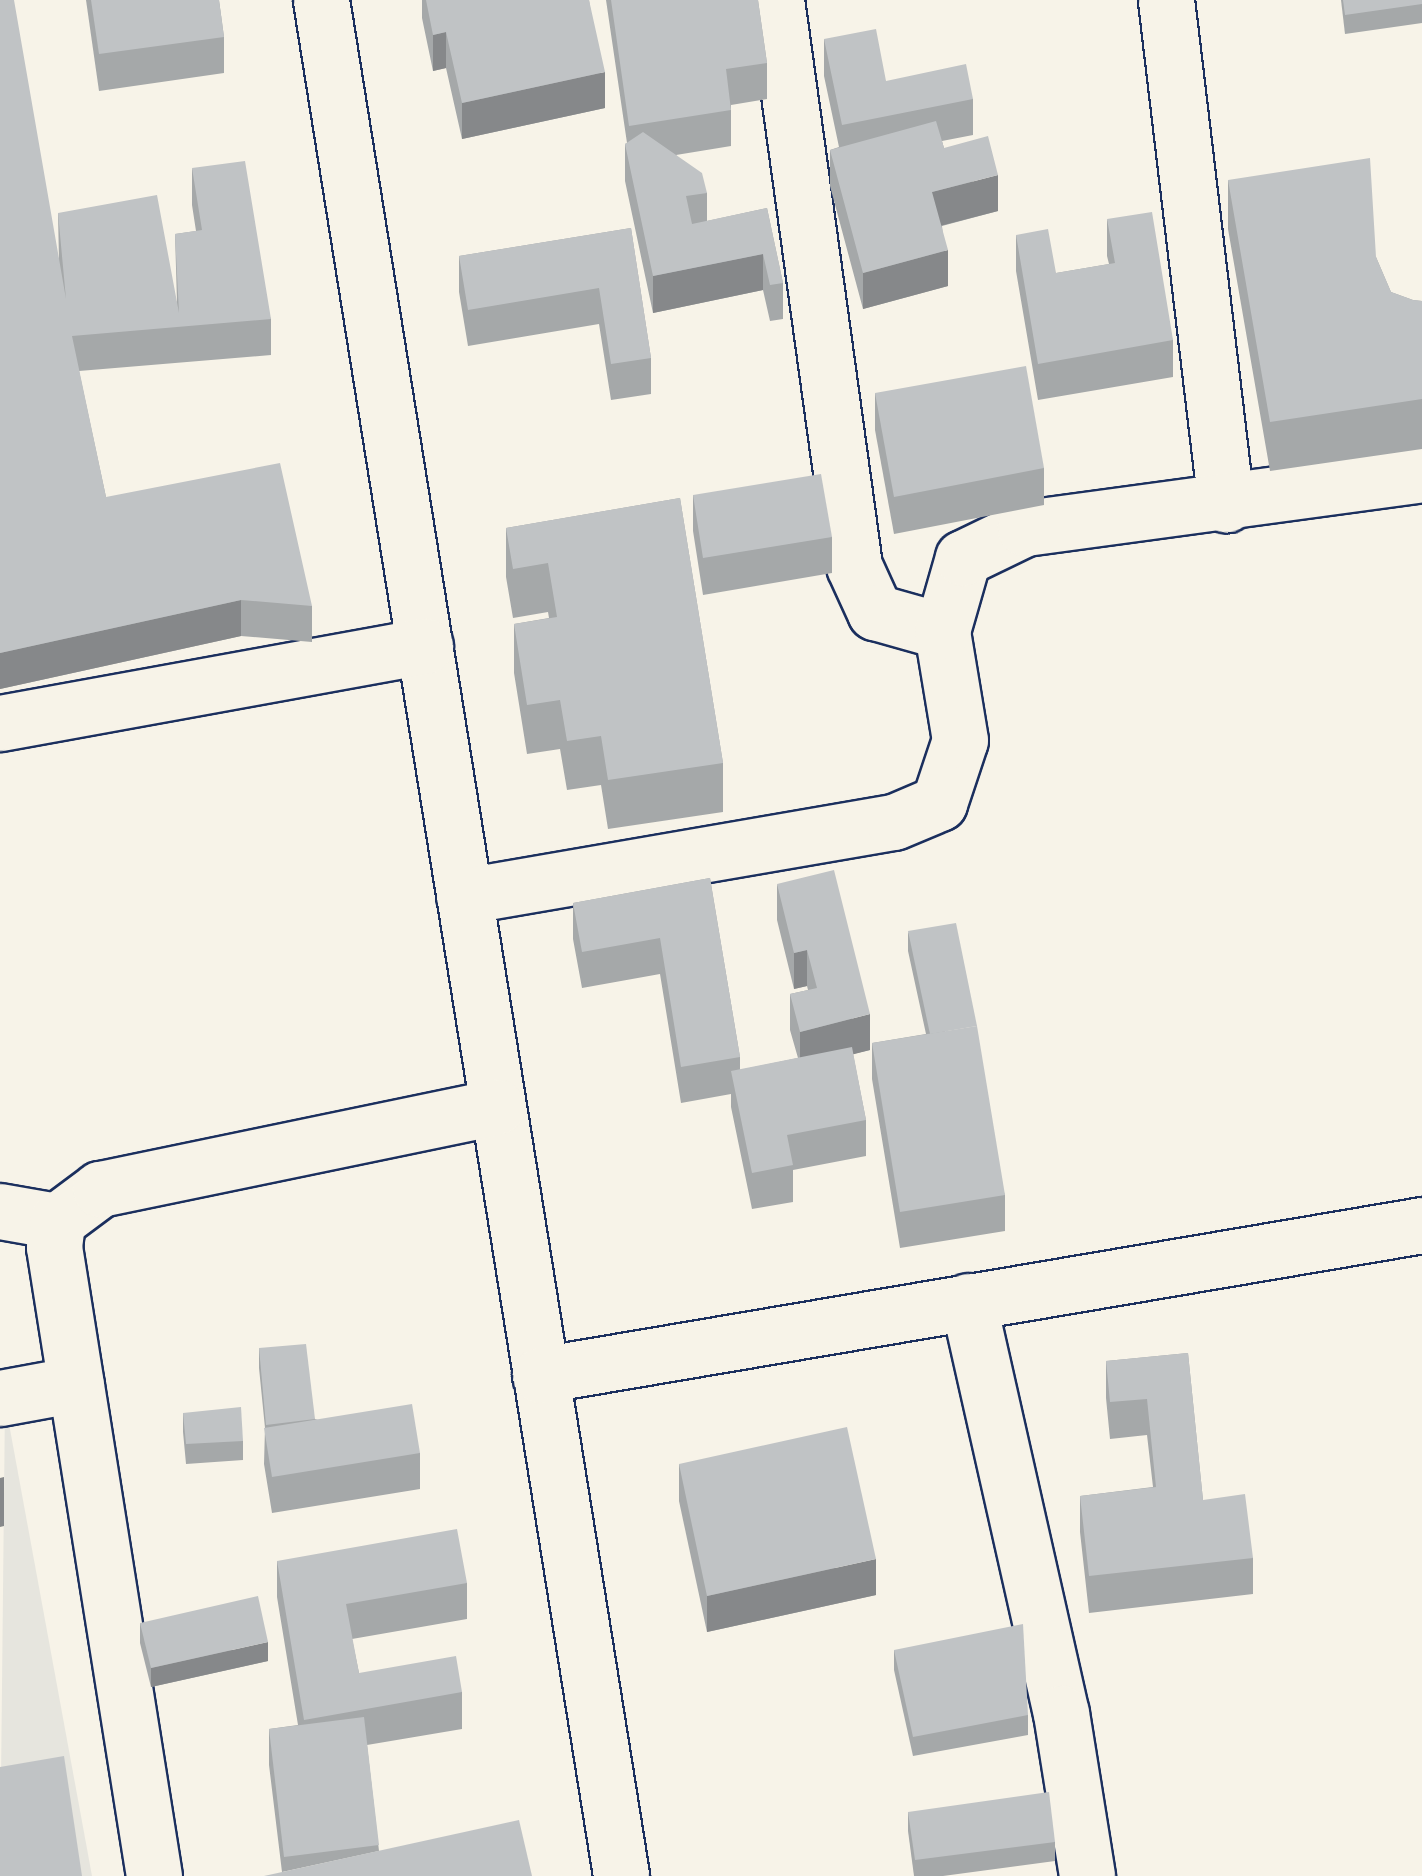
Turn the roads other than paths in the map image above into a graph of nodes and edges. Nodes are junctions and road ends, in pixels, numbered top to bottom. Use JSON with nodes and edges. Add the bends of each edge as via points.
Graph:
{"nodes":[{"id":1,"x":321,"y":0,"type":"edge"},
{"id":2,"x":776,"y":0,"type":"edge"},
{"id":3,"x":1166,"y":0,"type":"edge"},
{"id":4,"x":1422,"y":474,"type":"edge"},
{"id":5,"x":1226,"y":504,"type":"junction"},
{"id":6,"x":942,"y":631,"type":"junction"},
{"id":7,"x":425,"y":646,"type":"junction"},
{"id":8,"x":0,"y":723,"type":"edge"},
{"id":9,"x":464,"y":896,"type":"junction"},
{"id":10,"x":497,"y":1107,"type":"junction"},
{"id":11,"x":0,"y":1210,"type":"edge"},
{"id":12,"x":57,"y":1221,"type":"junction"},
{"id":13,"x":1422,"y":1225,"type":"edge"},
{"id":14,"x":968,"y":1302,"type":"junction"},
{"id":15,"x":540,"y":1375,"type":"junction"},
{"id":16,"x":76,"y":1384,"type":"junction"},
{"id":17,"x":0,"y":1398,"type":"edge"},
{"id":18,"x":154,"y":1876,"type":"edge"},
{"id":19,"x":621,"y":1876,"type":"edge"},
{"id":20,"x":1087,"y":1876,"type":"edge"}],
"edges":[{"from":1,"to":7,"type":"street"},
{"from":2,"to":6,"type":"street","via":[[854,566],[875,612]]},
{"from":3,"to":5,"type":"street"},
{"from":4,"to":5,"type":"street"},
{"from":5,"to":6,"type":"street","via":[[1026,528],[963,558]]},
{"from":6,"to":9,"type":"street","via":[[960,740],[939,803],[894,822]]},
{"from":7,"to":8,"type":"street"},
{"from":7,"to":9,"type":"street"},
{"from":9,"to":10,"type":"street"},
{"from":10,"to":12,"type":"street","via":[[100,1189]]},
{"from":10,"to":15,"type":"street"},
{"from":11,"to":12,"type":"street"},
{"from":12,"to":16,"type":"street","via":[[54,1247]]},
{"from":13,"to":14,"type":"street"},
{"from":14,"to":15,"type":"street"},
{"from":14,"to":20,"type":"street","via":[[1060,1713]]},
{"from":15,"to":19,"type":"street"},
{"from":16,"to":17,"type":"street"},
{"from":16,"to":18,"type":"street"}]}
